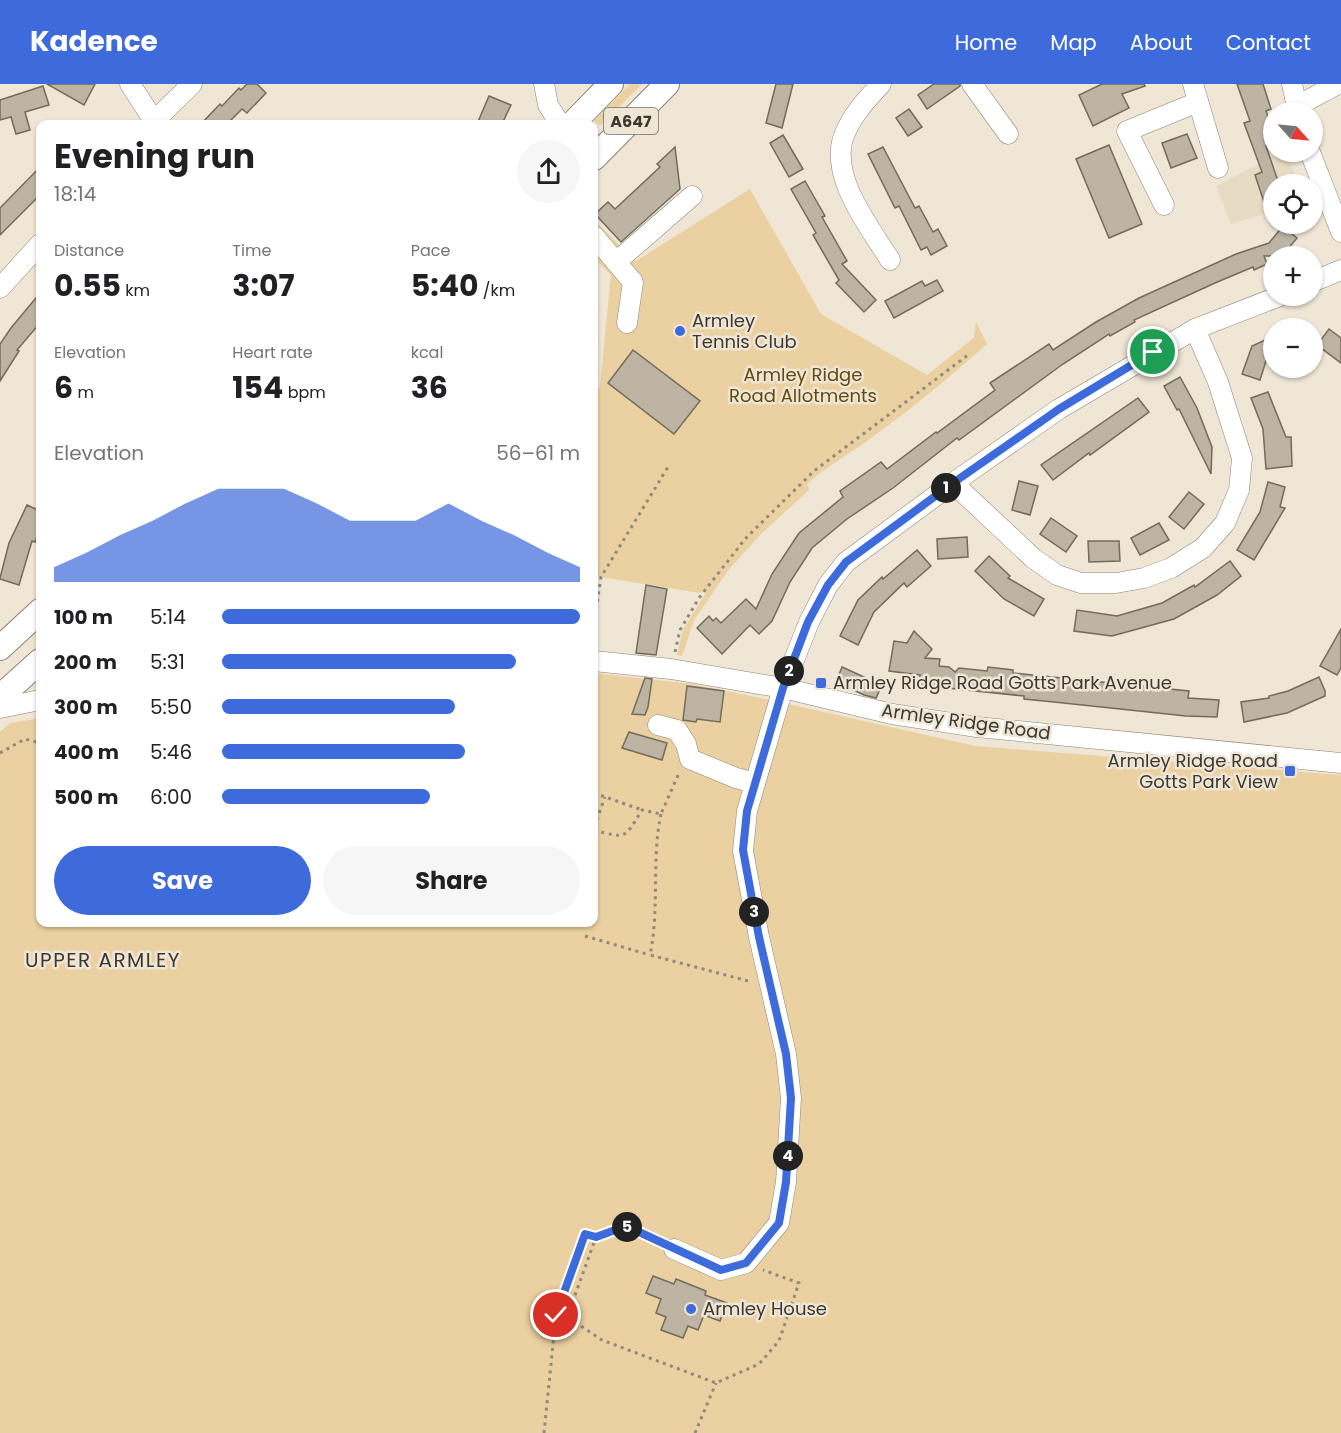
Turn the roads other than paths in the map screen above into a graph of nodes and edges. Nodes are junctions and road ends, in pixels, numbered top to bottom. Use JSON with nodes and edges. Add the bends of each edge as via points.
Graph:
{"nodes":[{"id":1,"x":129,"y":84,"type":"edge"},
{"id":2,"x":192,"y":84,"type":"edge"},
{"id":3,"x":544,"y":84,"type":"edge"},
{"id":4,"x":611,"y":84,"type":"edge"},
{"id":5,"x":660,"y":84,"type":"edge"},
{"id":6,"x":668,"y":84,"type":"edge"},
{"id":7,"x":881,"y":84,"type":"edge"},
{"id":8,"x":972,"y":84,"type":"edge"},
{"id":9,"x":1292,"y":84,"type":"edge"},
{"id":10,"x":1338,"y":84,"type":"edge"},
{"id":11,"x":1196,"y":93,"type":"edge"},
{"id":12,"x":1296,"y":102,"type":"edge"},
{"id":13,"x":1309,"y":102,"type":"edge"},
{"id":14,"x":151,"y":120,"type":"edge"},
{"id":15,"x":156,"y":120,"type":"edge"},
{"id":16,"x":557,"y":120,"type":"edge"},
{"id":17,"x":576,"y":120,"type":"edge"},
{"id":18,"x":1008,"y":134,"type":"dead end"},
{"id":19,"x":598,"y":147,"type":"edge"},
{"id":20,"x":598,"y":147,"type":"edge"},
{"id":21,"x":1314,"y":162,"type":"edge"},
{"id":22,"x":1218,"y":168,"type":"dead end"},
{"id":23,"x":692,"y":196,"type":"dead end"},
{"id":24,"x":1164,"y":206,"type":"dead end"},
{"id":25,"x":1341,"y":232,"type":"edge"},
{"id":26,"x":598,"y":241,"type":"edge"},
{"id":27,"x":36,"y":248,"type":"edge"},
{"id":28,"x":890,"y":260,"type":"dead end"},
{"id":29,"x":616,"y":262,"type":"junction"},
{"id":30,"x":1341,"y":270,"type":"edge"},
{"id":31,"x":1323,"y":277,"type":"edge"},
{"id":32,"x":0,"y":288,"type":"edge"},
{"id":33,"x":1263,"y":303,"type":"edge"},
{"id":34,"x":627,"y":323,"type":"dead end"},
{"id":35,"x":1195,"y":329,"type":"junction"},
{"id":36,"x":953,"y":483,"type":"junction"},
{"id":37,"x":36,"y":615,"type":"edge"},
{"id":38,"x":0,"y":648,"type":"edge"},
{"id":39,"x":598,"y":661,"type":"edge"},
{"id":40,"x":36,"y":664,"type":"edge"},
{"id":41,"x":5,"y":688,"type":"edge"},
{"id":42,"x":783,"y":688,"type":"junction"},
{"id":43,"x":36,"y":689,"type":"edge"},
{"id":44,"x":36,"y":701,"type":"edge"},
{"id":45,"x":0,"y":708,"type":"edge"},
{"id":46,"x":658,"y":725,"type":"dead end"},
{"id":47,"x":1340,"y":758,"type":"edge"},
{"id":48,"x":755,"y":783,"type":"junction"},
{"id":49,"x":674,"y":1249,"type":"road end"}],
"edges":[{"from":1,"to":14,"type":"street"},
{"from":2,"to":15,"type":"street"},
{"from":3,"to":16,"type":"street","via":[[548,105]]},
{"from":4,"to":17,"type":"main road","number":"A647"},
{"from":5,"to":19,"type":"main road","via":[[648,89]]},
{"from":6,"to":20,"type":"main road","number":"A647"},
{"from":7,"to":28,"type":"street","via":[[858,110],[844,135],[839,162],[853,200]]},
{"from":8,"to":18,"type":"street"},
{"from":9,"to":12,"type":"street"},
{"from":10,"to":13,"type":"street"},
{"from":11,"to":22,"type":"street"},
{"from":11,"to":24,"type":"street","via":[[1127,131]]},
{"from":21,"to":25,"type":"street"},
{"from":23,"to":29,"type":"street"},
{"from":26,"to":29,"type":"street"},
{"from":27,"to":32,"type":"street"},
{"from":29,"to":34,"type":"street","via":[[633,282]]},
{"from":30,"to":31,"type":"street"},
{"from":33,"to":35,"type":"street"},
{"from":35,"to":36,"type":"street","via":[[1059,409]]},
{"from":35,"to":36,"type":"street","via":[[1218,382],[1242,458],[1239,490],[1225,522],[1203,548],[1171,568],[1144,578],[1081,583],[1058,575],[1033,558]]},
{"from":36,"to":42,"type":"street","via":[[846,562],[808,622]]},
{"from":37,"to":38,"type":"main road"},
{"from":39,"to":42,"type":"street","name":"Armley Ridge Road"},
{"from":40,"to":41,"type":"main road"},
{"from":41,"to":43,"type":"street"},
{"from":42,"to":47,"type":"street","name":"Armley Ridge Road","via":[[892,714],[977,727]]},
{"from":42,"to":48,"type":"street"},
{"from":44,"to":45,"type":"street"},
{"from":46,"to":48,"type":"street","via":[[677,730],[690,759]]},
{"from":48,"to":49,"type":"street","via":[[743,850],[786,1054],[791,1098],[786,1182],[779,1223],[746,1263],[721,1270]]}]}
